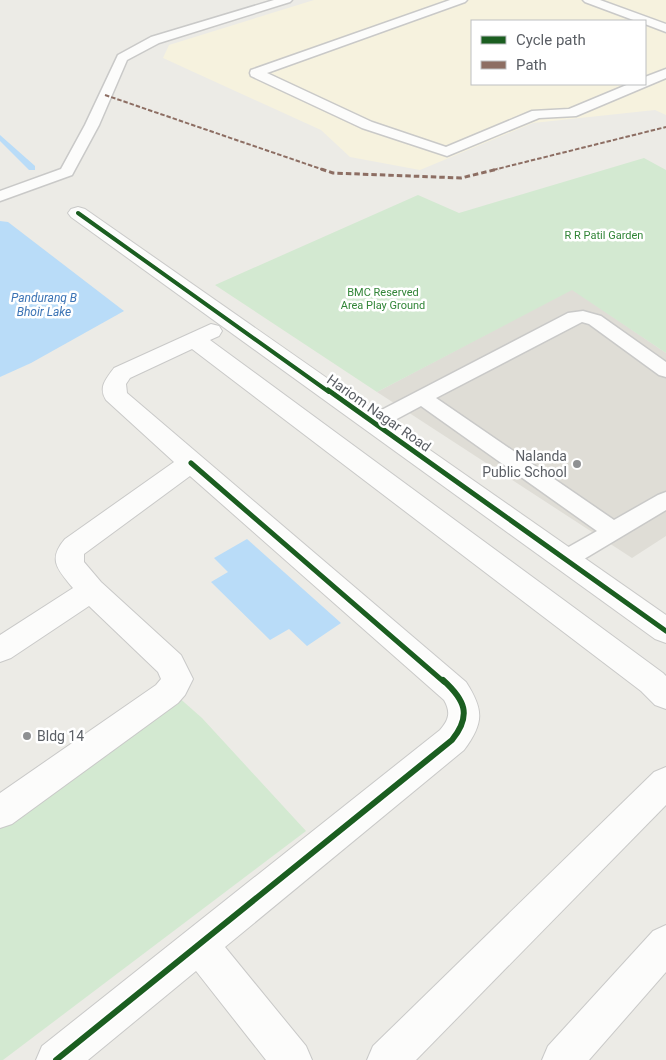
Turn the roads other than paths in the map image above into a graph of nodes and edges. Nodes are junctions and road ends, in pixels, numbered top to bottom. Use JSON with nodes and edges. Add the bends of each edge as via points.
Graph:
{"nodes":[{"id":1,"x":286,"y":0,"type":"edge"},
{"id":2,"x":461,"y":0,"type":"edge"},
{"id":3,"x":589,"y":0,"type":"edge"},
{"id":4,"x":644,"y":20,"type":"edge"},
{"id":5,"x":646,"y":21,"type":"edge"},
{"id":6,"x":666,"y":28,"type":"edge"},
{"id":7,"x":666,"y":73,"type":"edge"},
{"id":8,"x":646,"y":82,"type":"edge"},
{"id":9,"x":638,"y":85,"type":"edge"},
{"id":10,"x":0,"y":196,"type":"edge"},
{"id":11,"x":78,"y":213,"type":"dead end"},
{"id":12,"x":230,"y":322,"type":"junction"},
{"id":13,"x":194,"y":339,"type":"junction"},
{"id":14,"x":666,"y":371,"type":"edge"},
{"id":15,"x":422,"y":397,"type":"junction"},
{"id":16,"x":373,"y":423,"type":"junction"},
{"id":17,"x":191,"y":463,"type":"junction"},
{"id":18,"x":666,"y":500,"type":"edge"},
{"id":19,"x":613,"y":531,"type":"junction"},
{"id":20,"x":566,"y":559,"type":"junction"},
{"id":21,"x":91,"y":590,"type":"junction"},
{"id":22,"x":662,"y":622,"type":"edge"},
{"id":23,"x":0,"y":650,"type":"edge"},
{"id":24,"x":666,"y":696,"type":"edge"},
{"id":25,"x":666,"y":782,"type":"edge"},
{"id":26,"x":0,"y":813,"type":"edge"},
{"id":27,"x":199,"y":944,"type":"junction"},
{"id":28,"x":666,"y":944,"type":"edge"},
{"id":29,"x":56,"y":1060,"type":"edge"},
{"id":30,"x":292,"y":1060,"type":"edge"},
{"id":31,"x":387,"y":1060,"type":"edge"},
{"id":32,"x":562,"y":1060,"type":"edge"}],
"edges":[{"from":1,"to":10,"type":"lane","via":[[155,40],[122,58],[67,172]]},
{"from":2,"to":9,"type":"lane","via":[[256,74],[367,124],[447,152],[537,114],[571,113]]},
{"from":3,"to":4,"type":"lane"},
{"from":5,"to":6,"type":"lane"},
{"from":7,"to":8,"type":"lane"},
{"from":11,"to":12,"type":"street","name":"Hariom Nagar Road"},
{"from":12,"to":13,"type":"street"},
{"from":12,"to":16,"type":"street","name":"Hariom Nagar Road"},
{"from":13,"to":17,"type":"street","via":[[122,373],[114,384],[115,395]]},
{"from":13,"to":24,"type":"street","via":[[644,676]]},
{"from":14,"to":15,"type":"lane","via":[[595,320],[583,316],[574,317]]},
{"from":15,"to":16,"type":"lane"},
{"from":15,"to":19,"type":"lane"},
{"from":16,"to":20,"type":"street","name":"Hariom Nagar Road"},
{"from":17,"to":21,"type":"street","via":[[70,552],[70,565]]},
{"from":17,"to":27,"type":"street","via":[[454,691],[466,713],[463,727],[452,740]]},
{"from":18,"to":19,"type":"lane"},
{"from":19,"to":20,"type":"lane"},
{"from":20,"to":22,"type":"street","name":"Hariom Nagar Road"},
{"from":21,"to":23,"type":"street"},
{"from":21,"to":26,"type":"street","via":[[170,664],[177,679],[167,694]]},
{"from":25,"to":31,"type":"street"},
{"from":27,"to":29,"type":"street"},
{"from":27,"to":30,"type":"street"},
{"from":28,"to":32,"type":"street"}]}
